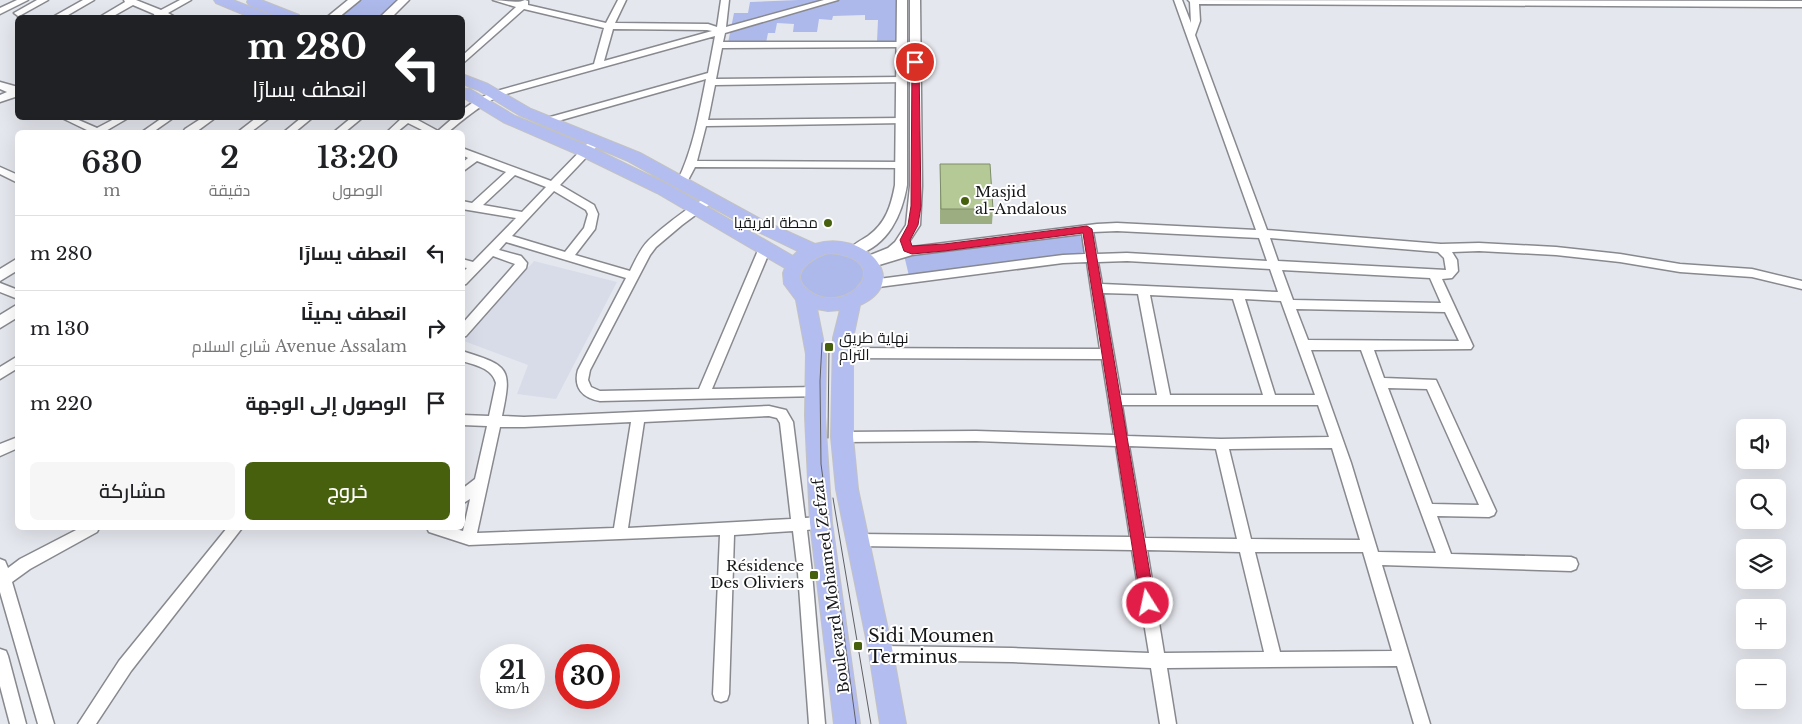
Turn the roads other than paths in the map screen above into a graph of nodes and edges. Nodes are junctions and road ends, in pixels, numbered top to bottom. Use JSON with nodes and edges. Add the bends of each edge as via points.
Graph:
{"nodes":[{"id":1,"x":24,"y":0,"type":"edge"},
{"id":2,"x":44,"y":0,"type":"edge"},
{"id":3,"x":90,"y":0,"type":"edge"},
{"id":4,"x":187,"y":0,"type":"edge"},
{"id":5,"x":221,"y":0,"type":"edge"},
{"id":6,"x":250,"y":0,"type":"edge"},
{"id":7,"x":355,"y":0,"type":"edge"},
{"id":8,"x":404,"y":0,"type":"edge"},
{"id":9,"x":497,"y":0,"type":"edge"},
{"id":10,"x":529,"y":0,"type":"edge"},
{"id":11,"x":622,"y":0,"type":"edge"},
{"id":12,"x":725,"y":0,"type":"edge"},
{"id":13,"x":834,"y":0,"type":"edge"},
{"id":14,"x":902,"y":0,"type":"edge"},
{"id":15,"x":915,"y":0,"type":"edge"},
{"id":16,"x":1178,"y":0,"type":"edge"},
{"id":17,"x":1193,"y":0,"type":"edge"},
{"id":18,"x":130,"y":1,"type":"edge"},
{"id":19,"x":1262,"y":1,"type":"edge"},
{"id":20,"x":1409,"y":1,"type":"edge"},
{"id":21,"x":1584,"y":2,"type":"edge"},
{"id":22,"x":1750,"y":2,"type":"edge"},
{"id":23,"x":1802,"y":4,"type":"edge"},
{"id":24,"x":521,"y":7,"type":"junction"},
{"id":25,"x":3,"y":10,"type":"edge"},
{"id":26,"x":18,"y":13,"type":"junction"},
{"id":27,"x":22,"y":15,"type":"edge"},
{"id":28,"x":61,"y":15,"type":"edge"},
{"id":29,"x":107,"y":15,"type":"edge"},
{"id":30,"x":158,"y":15,"type":"edge"},
{"id":31,"x":258,"y":15,"type":"edge"},
{"id":32,"x":287,"y":15,"type":"edge"},
{"id":33,"x":335,"y":15,"type":"edge"},
{"id":34,"x":387,"y":15,"type":"edge"},
{"id":35,"x":609,"y":26,"type":"junction"},
{"id":36,"x":721,"y":31,"type":"junction"},
{"id":37,"x":1192,"y":34,"type":"junction"},
{"id":38,"x":718,"y":45,"type":"junction"},
{"id":39,"x":901,"y":45,"type":"junction"},
{"id":40,"x":465,"y":58,"type":"edge"},
{"id":41,"x":598,"y":65,"type":"junction"},
{"id":42,"x":711,"y":78,"type":"junction"},
{"id":43,"x":465,"y":80,"type":"edge"},
{"id":44,"x":901,"y":80,"type":"junction"},
{"id":45,"x":0,"y":85,"type":"edge"},
{"id":46,"x":15,"y":91,"type":"edge"},
{"id":47,"x":465,"y":91,"type":"edge"},
{"id":48,"x":15,"y":92,"type":"edge"},
{"id":49,"x":488,"y":97,"type":"junction"},
{"id":50,"x":0,"y":99,"type":"edge"},
{"id":51,"x":465,"y":113,"type":"edge"},
{"id":52,"x":73,"y":120,"type":"edge"},
{"id":53,"x":119,"y":120,"type":"edge"},
{"id":54,"x":165,"y":120,"type":"edge"},
{"id":55,"x":206,"y":120,"type":"edge"},
{"id":56,"x":260,"y":120,"type":"edge"},
{"id":57,"x":304,"y":120,"type":"edge"},
{"id":58,"x":354,"y":120,"type":"edge"},
{"id":59,"x":406,"y":120,"type":"edge"},
{"id":60,"x":412,"y":120,"type":"edge"},
{"id":61,"x":457,"y":120,"type":"edge"},
{"id":62,"x":547,"y":121,"type":"junction"},
{"id":63,"x":901,"y":121,"type":"junction"},
{"id":64,"x":702,"y":123,"type":"junction"},
{"id":65,"x":94,"y":130,"type":"edge"},
{"id":66,"x":102,"y":130,"type":"edge"},
{"id":67,"x":151,"y":130,"type":"edge"},
{"id":68,"x":192,"y":130,"type":"edge"},
{"id":69,"x":247,"y":130,"type":"edge"},
{"id":70,"x":292,"y":130,"type":"edge"},
{"id":71,"x":342,"y":130,"type":"edge"},
{"id":72,"x":394,"y":130,"type":"edge"},
{"id":73,"x":429,"y":130,"type":"edge"},
{"id":74,"x":444,"y":130,"type":"edge"},
{"id":75,"x":591,"y":146,"type":"junction"},
{"id":76,"x":465,"y":153,"type":"edge"},
{"id":77,"x":475,"y":158,"type":"junction"},
{"id":78,"x":691,"y":164,"type":"junction"},
{"id":79,"x":901,"y":165,"type":"junction"},
{"id":80,"x":465,"y":166,"type":"edge"},
{"id":81,"x":0,"y":170,"type":"edge"},
{"id":82,"x":512,"y":172,"type":"junction"},
{"id":83,"x":15,"y":178,"type":"edge"},
{"id":84,"x":682,"y":182,"type":"junction"},
{"id":85,"x":553,"y":186,"type":"junction"},
{"id":86,"x":705,"y":204,"type":"junction"},
{"id":87,"x":465,"y":205,"type":"edge"},
{"id":88,"x":476,"y":206,"type":"junction"},
{"id":89,"x":524,"y":216,"type":"junction"},
{"id":90,"x":1087,"y":229,"type":"junction"},
{"id":91,"x":1264,"y":234,"type":"junction"},
{"id":92,"x":502,"y":237,"type":"junction"},
{"id":93,"x":908,"y":246,"type":"junction"},
{"id":94,"x":765,"y":248,"type":"junction"},
{"id":95,"x":1441,"y":248,"type":"junction"},
{"id":96,"x":813,"y":250,"type":"junction"},
{"id":97,"x":489,"y":251,"type":"junction"},
{"id":98,"x":567,"y":257,"type":"junction"},
{"id":99,"x":865,"y":258,"type":"junction"},
{"id":100,"x":1090,"y":258,"type":"junction"},
{"id":101,"x":465,"y":263,"type":"edge"},
{"id":102,"x":15,"y":265,"type":"edge"},
{"id":103,"x":794,"y":265,"type":"junction"},
{"id":104,"x":1274,"y":265,"type":"junction"},
{"id":105,"x":476,"y":267,"type":"junction"},
{"id":106,"x":1434,"y":275,"type":"junction"},
{"id":107,"x":0,"y":276,"type":"edge"},
{"id":108,"x":633,"y":276,"type":"junction"},
{"id":109,"x":465,"y":278,"type":"edge"},
{"id":110,"x":871,"y":284,"type":"junction"},
{"id":111,"x":1802,"y":285,"type":"edge"},
{"id":112,"x":0,"y":287,"type":"edge"},
{"id":113,"x":1096,"y":288,"type":"junction"},
{"id":114,"x":1144,"y":290,"type":"junction"},
{"id":115,"x":15,"y":294,"type":"edge"},
{"id":116,"x":1237,"y":294,"type":"junction"},
{"id":117,"x":805,"y":299,"type":"junction"},
{"id":118,"x":851,"y":301,"type":"junction"},
{"id":119,"x":1287,"y":301,"type":"junction"},
{"id":120,"x":1449,"y":308,"type":"junction"},
{"id":121,"x":15,"y":311,"type":"edge"},
{"id":122,"x":0,"y":323,"type":"edge"},
{"id":123,"x":465,"y":330,"type":"edge"},
{"id":124,"x":1304,"y":345,"type":"junction"},
{"id":125,"x":1366,"y":346,"type":"junction"},
{"id":126,"x":842,"y":352,"type":"junction"},
{"id":127,"x":1108,"y":354,"type":"junction"},
{"id":128,"x":465,"y":357,"type":"edge"},
{"id":129,"x":15,"y":363,"type":"edge"},
{"id":130,"x":0,"y":374,"type":"edge"},
{"id":131,"x":1380,"y":383,"type":"junction"},
{"id":132,"x":816,"y":392,"type":"junction"},
{"id":133,"x":704,"y":394,"type":"junction"},
{"id":134,"x":1115,"y":400,"type":"junction"},
{"id":135,"x":1165,"y":400,"type":"junction"},
{"id":136,"x":1271,"y":400,"type":"junction"},
{"id":137,"x":1324,"y":400,"type":"junction"},
{"id":138,"x":638,"y":417,"type":"junction"},
{"id":139,"x":465,"y":420,"type":"edge"},
{"id":140,"x":495,"y":421,"type":"junction"},
{"id":141,"x":842,"y":437,"type":"junction"},
{"id":142,"x":1122,"y":440,"type":"junction"},
{"id":143,"x":1337,"y":442,"type":"junction"},
{"id":144,"x":15,"y":443,"type":"edge"},
{"id":145,"x":1221,"y":444,"type":"junction"},
{"id":146,"x":0,"y":450,"type":"edge"},
{"id":147,"x":479,"y":483,"type":"junction"},
{"id":148,"x":465,"y":495,"type":"edge"},
{"id":149,"x":1427,"y":510,"type":"junction"},
{"id":150,"x":810,"y":523,"type":"junction"},
{"id":151,"x":727,"y":528,"type":"junction"},
{"id":152,"x":88,"y":530,"type":"edge"},
{"id":153,"x":234,"y":530,"type":"edge"},
{"id":154,"x":440,"y":530,"type":"edge"},
{"id":155,"x":620,"y":533,"type":"junction"},
{"id":156,"x":469,"y":539,"type":"junction"},
{"id":157,"x":858,"y":540,"type":"junction"},
{"id":158,"x":1138,"y":545,"type":"junction"},
{"id":159,"x":1247,"y":547,"type":"junction"},
{"id":160,"x":1370,"y":552,"type":"junction"},
{"id":161,"x":1446,"y":560,"type":"junction"},
{"id":162,"x":1570,"y":564,"type":"dead end"},
{"id":163,"x":1,"y":576,"type":"edge"},
{"id":164,"x":882,"y":653,"type":"junction"},
{"id":165,"x":0,"y":656,"type":"edge"},
{"id":166,"x":1401,"y":658,"type":"junction"},
{"id":167,"x":1158,"y":661,"type":"junction"},
{"id":168,"x":1274,"y":661,"type":"junction"},
{"id":169,"x":721,"y":694,"type":"dead end"},
{"id":170,"x":18,"y":724,"type":"edge"},
{"id":171,"x":46,"y":724,"type":"edge"},
{"id":172,"x":86,"y":724,"type":"edge"},
{"id":173,"x":817,"y":724,"type":"edge"},
{"id":174,"x":848,"y":724,"type":"edge"},
{"id":175,"x":894,"y":724,"type":"edge"},
{"id":176,"x":1168,"y":724,"type":"edge"},
{"id":177,"x":1422,"y":724,"type":"edge"}],
"edges":[{"from":1,"to":25,"type":"street"},
{"from":2,"to":26,"type":"street"},
{"from":3,"to":28,"type":"street"},
{"from":4,"to":30,"type":"street"},
{"from":5,"to":31,"type":"main road"},
{"from":6,"to":32,"type":"main road"},
{"from":7,"to":33,"type":"street"},
{"from":8,"to":34,"type":"street"},
{"from":9,"to":24,"type":"street"},
{"from":10,"to":24,"type":"street"},
{"from":11,"to":35,"type":"street"},
{"from":12,"to":36,"type":"street"},
{"from":13,"to":36,"type":"street"},
{"from":14,"to":39,"type":"street"},
{"from":15,"to":93,"type":"street","via":[[916,206]]},
{"from":16,"to":37,"type":"street"},
{"from":17,"to":19,"type":"street"},
{"from":17,"to":37,"type":"street","via":[[1196,21]]},
{"from":18,"to":29,"type":"street"},
{"from":18,"to":30,"type":"street"},
{"from":19,"to":20,"type":"street"},
{"from":20,"to":21,"type":"street"},
{"from":21,"to":22,"type":"street"},
{"from":22,"to":23,"type":"street"},
{"from":24,"to":35,"type":"street"},
{"from":24,"to":40,"type":"street"},
{"from":25,"to":26,"type":"street"},
{"from":26,"to":27,"type":"street"},
{"from":35,"to":36,"type":"street","via":[[708,27]]},
{"from":35,"to":41,"type":"street"},
{"from":36,"to":38,"type":"street"},
{"from":36,"to":41,"type":"street"},
{"from":37,"to":91,"type":"street"},
{"from":38,"to":39,"type":"street"},
{"from":38,"to":42,"type":"street"},
{"from":39,"to":44,"type":"street"},
{"from":41,"to":49,"type":"street"},
{"from":42,"to":44,"type":"street"},
{"from":42,"to":62,"type":"street"},
{"from":42,"to":64,"type":"street"},
{"from":43,"to":49,"type":"main road"},
{"from":44,"to":63,"type":"street"},
{"from":45,"to":46,"type":"street"},
{"from":47,"to":49,"type":"main road"},
{"from":48,"to":50,"type":"street"},
{"from":49,"to":51,"type":"street"},
{"from":49,"to":62,"type":"main road"},
{"from":49,"to":75,"type":"main road","via":[[509,119]]},
{"from":52,"to":65,"type":"street"},
{"from":53,"to":66,"type":"street"},
{"from":54,"to":67,"type":"street"},
{"from":55,"to":68,"type":"street"},
{"from":56,"to":69,"type":"street"},
{"from":57,"to":70,"type":"street"},
{"from":58,"to":71,"type":"street"},
{"from":59,"to":72,"type":"street"},
{"from":60,"to":73,"type":"street"},
{"from":61,"to":74,"type":"street"},
{"from":62,"to":75,"type":"main road"},
{"from":63,"to":64,"type":"street"},
{"from":63,"to":79,"type":"street"},
{"from":64,"to":78,"type":"street"},
{"from":75,"to":84,"type":"main road"},
{"from":75,"to":85,"type":"street"},
{"from":75,"to":86,"type":"main road","via":[[656,185]]},
{"from":76,"to":77,"type":"street"},
{"from":77,"to":80,"type":"street"},
{"from":77,"to":82,"type":"street"},
{"from":78,"to":79,"type":"street"},
{"from":78,"to":84,"type":"street"},
{"from":79,"to":99,"type":"street","via":[[901,186],[894,217]]},
{"from":81,"to":83,"type":"street"},
{"from":82,"to":85,"type":"street"},
{"from":82,"to":88,"type":"street"},
{"from":84,"to":86,"type":"main road"},
{"from":85,"to":89,"type":"street"},
{"from":85,"to":98,"type":"street","via":[[587,206],[593,214],[589,229]]},
{"from":86,"to":94,"type":"main road"},
{"from":86,"to":96,"type":"main road"},
{"from":86,"to":108,"type":"street","via":[[652,244]]},
{"from":87,"to":88,"type":"street"},
{"from":88,"to":89,"type":"street"},
{"from":89,"to":92,"type":"street"},
{"from":90,"to":91,"type":"street","via":[[1155,228]]},
{"from":90,"to":93,"type":"street"},
{"from":90,"to":100,"type":"street"},
{"from":91,"to":95,"type":"street"},
{"from":91,"to":104,"type":"street"},
{"from":92,"to":97,"type":"street"},
{"from":92,"to":98,"type":"street"},
{"from":93,"to":99,"type":"street"},
{"from":94,"to":103,"type":"main road"},
{"from":94,"to":133,"type":"street"},
{"from":95,"to":106,"type":"street","via":[[1450,256],[1452,271],[1448,275]]},
{"from":95,"to":111,"type":"street","via":[[1556,251],[1680,268],[1752,273]]},
{"from":96,"to":99,"type":"main road","via":[[835,246]]},
{"from":96,"to":103,"type":"main road"},
{"from":97,"to":105,"type":"street"},
{"from":97,"to":123,"type":"street","via":[[517,259],[521,263],[520,268]]},
{"from":98,"to":108,"type":"street"},
{"from":99,"to":110,"type":"main road","via":[[873,272]]},
{"from":100,"to":104,"type":"street"},
{"from":100,"to":110,"type":"street"},
{"from":100,"to":113,"type":"street"},
{"from":101,"to":105,"type":"street"},
{"from":102,"to":107,"type":"street"},
{"from":103,"to":117,"type":"main road","via":[[792,283]]},
{"from":104,"to":106,"type":"street"},
{"from":104,"to":119,"type":"street"},
{"from":105,"to":109,"type":"street"},
{"from":106,"to":120,"type":"street"},
{"from":108,"to":133,"type":"street","via":[[584,370],[581,381],[584,389],[600,396]]},
{"from":110,"to":118,"type":"main road","via":[[860,297]]},
{"from":112,"to":115,"type":"street"},
{"from":113,"to":114,"type":"street"},
{"from":113,"to":127,"type":"street"},
{"from":114,"to":116,"type":"street"},
{"from":114,"to":135,"type":"street"},
{"from":116,"to":119,"type":"street"},
{"from":116,"to":136,"type":"street"},
{"from":117,"to":118,"type":"main road","via":[[827,305]]},
{"from":117,"to":132,"type":"main road","name":"Boulevard Mohamed Zefzaf","via":[[816,354]]},
{"from":118,"to":126,"type":"main road","name":"Boulevard Mohamed Zefzaf"},
{"from":119,"to":120,"type":"street"},
{"from":119,"to":124,"type":"street"},
{"from":120,"to":125,"type":"street","via":[[1467,346]]},
{"from":121,"to":122,"type":"street"},
{"from":124,"to":125,"type":"street"},
{"from":124,"to":137,"type":"street"},
{"from":125,"to":131,"type":"street"},
{"from":126,"to":127,"type":"street"},
{"from":126,"to":141,"type":"main road","name":"Boulevard Mohamed Zefzaf"},
{"from":127,"to":134,"type":"street"},
{"from":128,"to":140,"type":"street","via":[[500,374],[502,383]]},
{"from":129,"to":130,"type":"street"},
{"from":131,"to":149,"type":"street"},
{"from":131,"to":149,"type":"street","via":[[1432,384],[1489,511]]},
{"from":132,"to":133,"type":"street"},
{"from":132,"to":150,"type":"main road","name":"Boulevard Mohamed Zefzaf"},
{"from":134,"to":135,"type":"street"},
{"from":134,"to":142,"type":"street"},
{"from":135,"to":136,"type":"street"},
{"from":136,"to":137,"type":"street"},
{"from":137,"to":143,"type":"street"},
{"from":138,"to":140,"type":"street"},
{"from":138,"to":150,"type":"street","via":[[769,411],[781,414],[786,422],[793,489]]},
{"from":138,"to":155,"type":"street"},
{"from":139,"to":140,"type":"street"},
{"from":140,"to":147,"type":"street"},
{"from":141,"to":142,"type":"street"},
{"from":141,"to":157,"type":"main road","name":"Boulevard Mohamed Zefzaf"},
{"from":142,"to":145,"type":"street"},
{"from":142,"to":158,"type":"street"},
{"from":143,"to":145,"type":"street"},
{"from":143,"to":160,"type":"street"},
{"from":144,"to":146,"type":"street"},
{"from":145,"to":159,"type":"street"},
{"from":147,"to":148,"type":"street"},
{"from":147,"to":156,"type":"street"},
{"from":149,"to":161,"type":"street"},
{"from":150,"to":151,"type":"street"},
{"from":150,"to":173,"type":"street","via":[[810,618]]},
{"from":150,"to":174,"type":"main road","name":"Boulevard Mohamed Zefzaf"},
{"from":151,"to":155,"type":"street"},
{"from":151,"to":169,"type":"street"},
{"from":152,"to":163,"type":"street"},
{"from":153,"to":172,"type":"street","via":[[124,666]]},
{"from":154,"to":156,"type":"street"},
{"from":155,"to":156,"type":"street"},
{"from":157,"to":158,"type":"street"},
{"from":157,"to":164,"type":"main road","name":"Boulevard Mohamed Zefzaf"},
{"from":158,"to":159,"type":"street"},
{"from":158,"to":167,"type":"street"},
{"from":159,"to":160,"type":"street"},
{"from":159,"to":168,"type":"street"},
{"from":160,"to":161,"type":"street"},
{"from":160,"to":166,"type":"street"},
{"from":161,"to":162,"type":"street"},
{"from":163,"to":171,"type":"street"},
{"from":164,"to":167,"type":"street"},
{"from":164,"to":175,"type":"main road","name":"Boulevard Mohamed Zefzaf"},
{"from":165,"to":170,"type":"street"},
{"from":166,"to":168,"type":"street"},
{"from":166,"to":177,"type":"street"},
{"from":167,"to":168,"type":"street"},
{"from":167,"to":176,"type":"street"}]}
